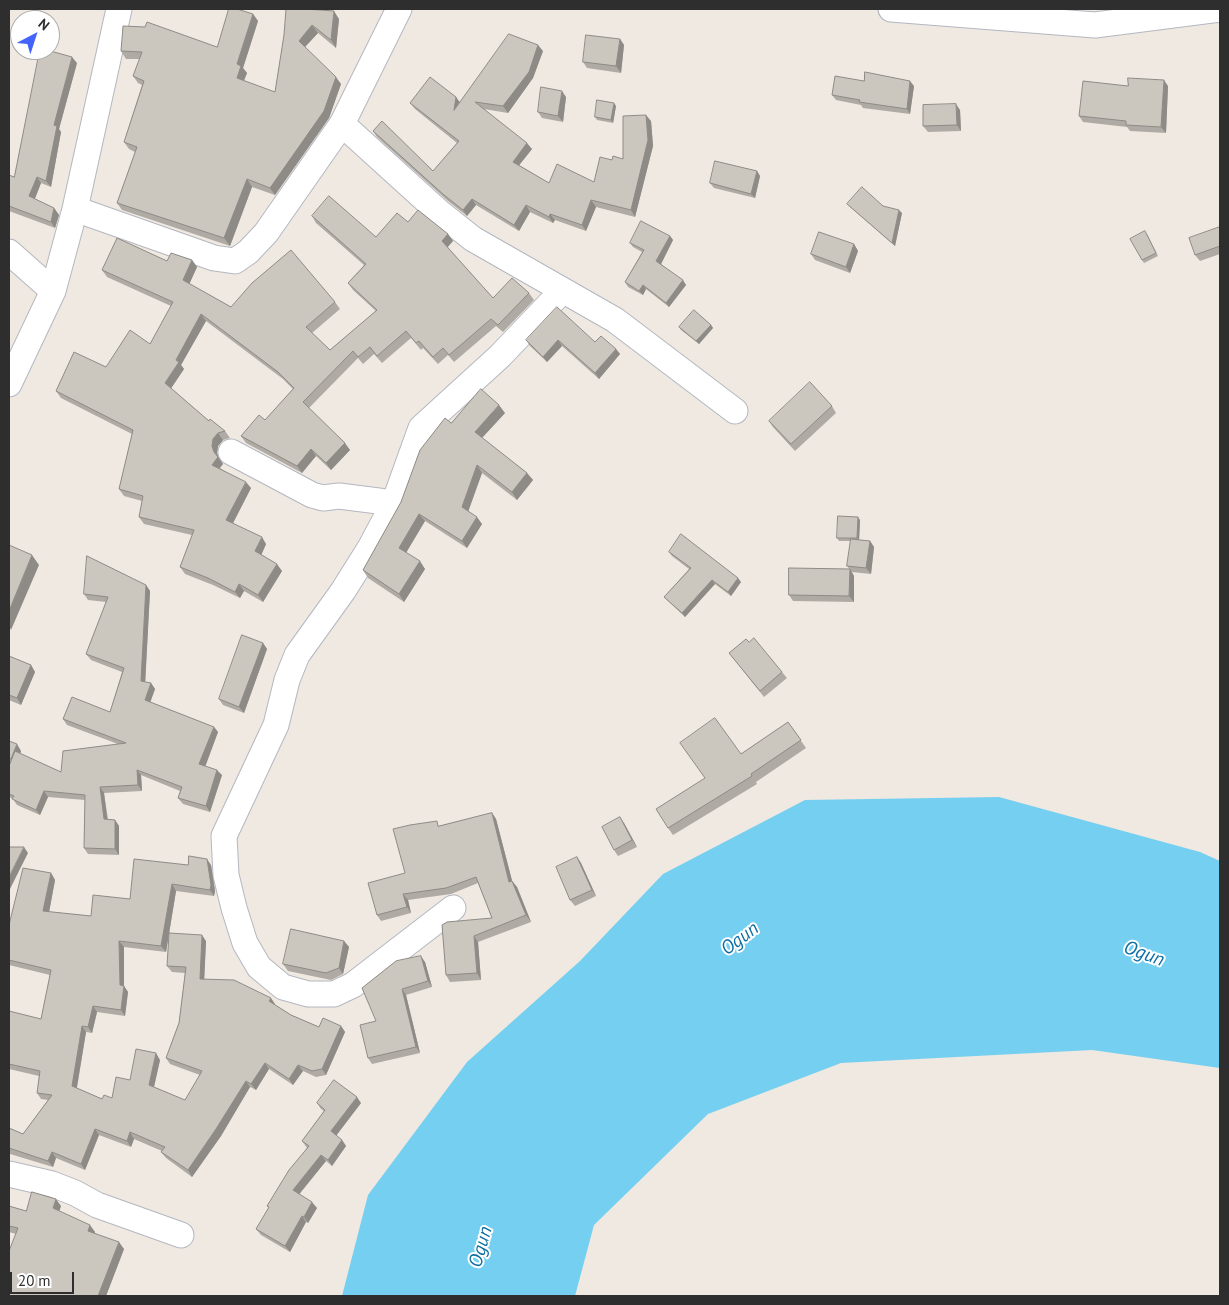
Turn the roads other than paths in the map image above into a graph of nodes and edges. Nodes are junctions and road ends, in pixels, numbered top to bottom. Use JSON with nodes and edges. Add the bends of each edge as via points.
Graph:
{"nodes":[{"id":1,"x":119,"y":9,"type":"edge"},
{"id":2,"x":399,"y":9,"type":"edge"},
{"id":3,"x":891,"y":9,"type":"edge"},
{"id":4,"x":1220,"y":9,"type":"edge"},
{"id":5,"x":342,"y":124,"type":"junction"},
{"id":6,"x":75,"y":209,"type":"junction"},
{"id":7,"x":9,"y":252,"type":"edge"},
{"id":8,"x":53,"y":291,"type":"junction"},
{"id":9,"x":562,"y":291,"type":"junction"},
{"id":10,"x":9,"y":384,"type":"edge"},
{"id":11,"x":735,"y":411,"type":"dead end"},
{"id":12,"x":231,"y":452,"type":"dead end"},
{"id":13,"x":394,"y":502,"type":"junction"},
{"id":14,"x":453,"y":908,"type":"dead end"},
{"id":15,"x":9,"y":1174,"type":"edge"},
{"id":16,"x":181,"y":1235,"type":"dead end"}],
"edges":[{"from":1,"to":6,"type":"street"},
{"from":2,"to":5,"type":"street"},
{"from":3,"to":4,"type":"street","via":[[1078,25]]},
{"from":5,"to":6,"type":"street","via":[[266,233],[235,261],[214,258]]},
{"from":5,"to":9,"type":"street","via":[[455,226]]},
{"from":6,"to":8,"type":"street"},
{"from":7,"to":8,"type":"street"},
{"from":8,"to":10,"type":"street"},
{"from":9,"to":11,"type":"street","via":[[615,320]]},
{"from":9,"to":13,"type":"street","via":[[500,356],[420,428]]},
{"from":12,"to":13,"type":"street","via":[[312,495]]},
{"from":13,"to":14,"type":"street","via":[[343,592],[297,655],[276,725],[224,836],[226,874],[246,943],[259,967],[283,987],[308,994],[334,994],[353,986]]},
{"from":15,"to":16,"type":"street","via":[[52,1184],[98,1205]]}]}
